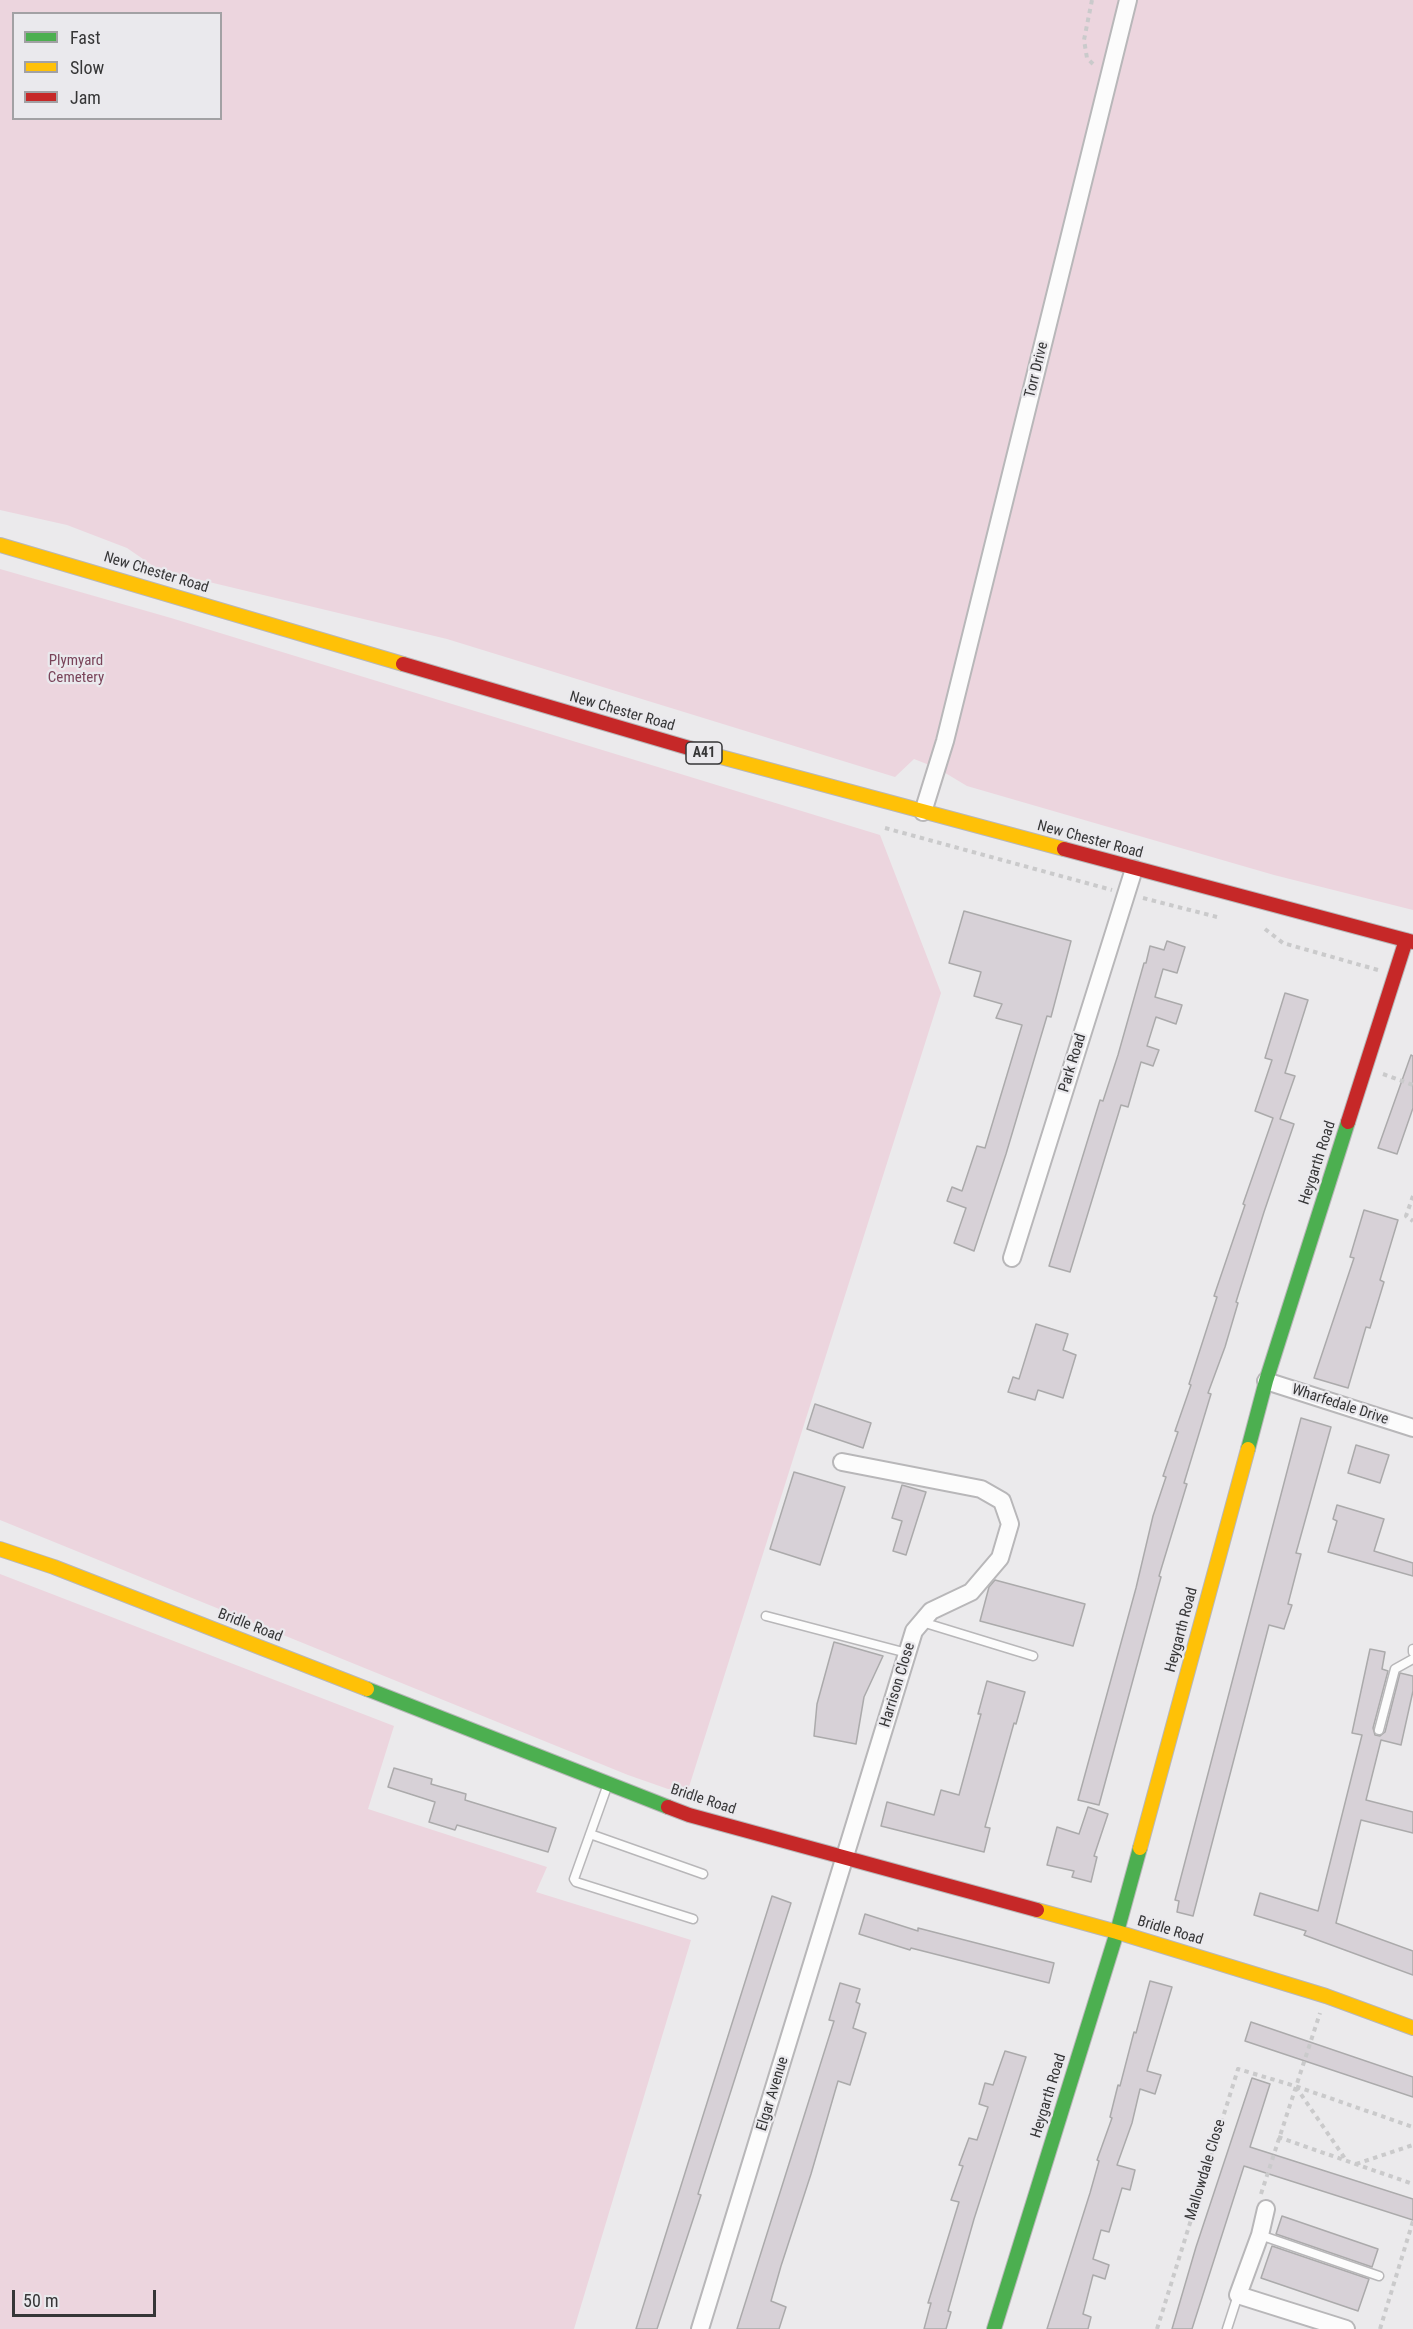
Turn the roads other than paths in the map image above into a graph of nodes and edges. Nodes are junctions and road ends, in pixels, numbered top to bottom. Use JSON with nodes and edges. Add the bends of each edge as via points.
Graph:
{"nodes":[{"id":1,"x":1128,"y":0,"type":"edge"},
{"id":2,"x":0,"y":545,"type":"edge"},
{"id":3,"x":923,"y":813,"type":"junction"},
{"id":4,"x":1134,"y":869,"type":"junction"},
{"id":5,"x":1410,"y":941,"type":"edge"},
{"id":6,"x":1012,"y":1258,"type":"dead end"},
{"id":7,"x":1266,"y":1381,"type":"junction"},
{"id":8,"x":1413,"y":1428,"type":"edge"},
{"id":9,"x":842,"y":1462,"type":"dead end"},
{"id":10,"x":0,"y":1549,"type":"edge"},
{"id":11,"x":766,"y":1616,"type":"dead end"},
{"id":12,"x":921,"y":1622,"type":"junction"},
{"id":13,"x":907,"y":1653,"type":"junction"},
{"id":14,"x":1033,"y":1656,"type":"dead end"},
{"id":15,"x":1413,"y":1659,"type":"edge"},
{"id":16,"x":1379,"y":1730,"type":"dead end"},
{"id":17,"x":609,"y":1783,"type":"junction"},
{"id":18,"x":590,"y":1834,"type":"junction"},
{"id":19,"x":846,"y":1859,"type":"junction"},
{"id":20,"x":703,"y":1874,"type":"dead end"},
{"id":21,"x":693,"y":1919,"type":"dead end"},
{"id":22,"x":1117,"y":1932,"type":"junction"},
{"id":23,"x":1413,"y":2028,"type":"edge"},
{"id":24,"x":1266,"y":2209,"type":"road end"},
{"id":25,"x":1260,"y":2235,"type":"junction"},
{"id":26,"x":1379,"y":2276,"type":"dead end"},
{"id":27,"x":1238,"y":2295,"type":"junction"},
{"id":28,"x":700,"y":2329,"type":"edge"},
{"id":29,"x":994,"y":2329,"type":"edge"},
{"id":30,"x":1227,"y":2329,"type":"edge"},
{"id":31,"x":1346,"y":2329,"type":"edge"}],
"edges":[{"from":1,"to":3,"type":"street","name":"Torr Drive","via":[[945,741]]},
{"from":2,"to":3,"type":"main road","name":"New Chester Road","number":"A41","via":[[690,749]]},
{"from":3,"to":4,"type":"main road","name":"New Chester Road","number":"A41"},
{"from":4,"to":5,"type":"main road","name":"New Chester Road","number":"A41"},
{"from":4,"to":6,"type":"street","name":"Park Road"},
{"from":5,"to":7,"type":"main road","name":"Heygarth Road","via":[[1365,1068]]},
{"from":7,"to":8,"type":"street","name":"Wharfedale Drive"},
{"from":7,"to":22,"type":"main road","name":"Heygarth Road"},
{"from":9,"to":12,"type":"street","name":"Harrison Close","via":[[981,1489],[1002,1501],[1010,1524],[1000,1558],[971,1592],[931,1611]]},
{"from":10,"to":17,"type":"main road","name":"Bridle Road"},
{"from":11,"to":13,"type":"lane"},
{"from":12,"to":13,"type":"street","name":"Harrison Close"},
{"from":12,"to":14,"type":"lane"},
{"from":13,"to":19,"type":"street","name":"Harrison Close"},
{"from":15,"to":16,"type":"lane","via":[[1395,1669]]},
{"from":17,"to":18,"type":"lane"},
{"from":17,"to":19,"type":"main road","name":"Bridle Road","via":[[689,1815]]},
{"from":18,"to":20,"type":"lane"},
{"from":18,"to":21,"type":"lane","via":[[576,1882]]},
{"from":19,"to":22,"type":"main road","name":"Bridle Road"},
{"from":19,"to":28,"type":"street","name":"Elgar Avenue"},
{"from":22,"to":23,"type":"main road","name":"Bridle Road","via":[[1326,1996]]},
{"from":22,"to":29,"type":"main road","name":"Heygarth Road"},
{"from":24,"to":25,"type":"street"},
{"from":25,"to":26,"type":"lane"},
{"from":25,"to":27,"type":"street"},
{"from":27,"to":30,"type":"lane"},
{"from":27,"to":31,"type":"street"}]}
